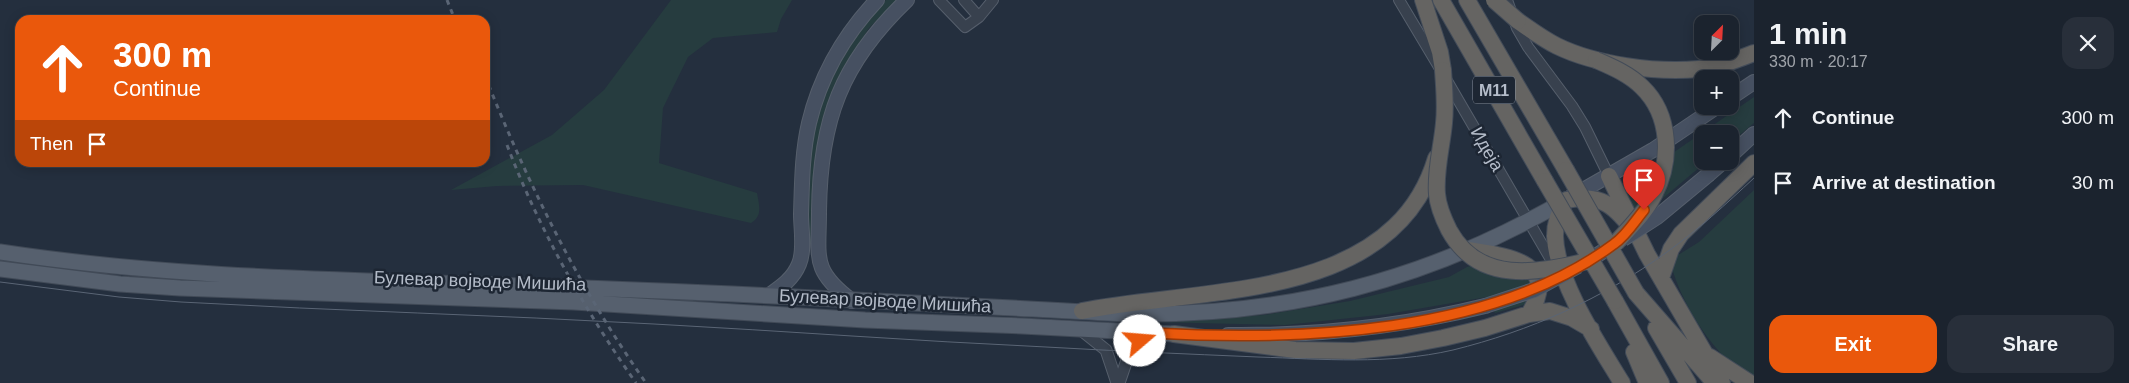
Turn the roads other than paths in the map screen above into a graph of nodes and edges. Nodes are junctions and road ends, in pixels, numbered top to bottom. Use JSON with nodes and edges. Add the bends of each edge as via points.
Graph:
{"nodes":[{"id":1,"x":877,"y":0,"type":"edge"},
{"id":2,"x":907,"y":0,"type":"edge"},
{"id":3,"x":940,"y":0,"type":"edge"},
{"id":4,"x":964,"y":0,"type":"edge"},
{"id":5,"x":993,"y":0,"type":"edge"},
{"id":6,"x":1399,"y":0,"type":"edge"},
{"id":7,"x":1423,"y":0,"type":"edge"},
{"id":8,"x":1441,"y":0,"type":"edge"},
{"id":9,"x":1467,"y":0,"type":"edge"},
{"id":10,"x":1494,"y":0,"type":"edge"},
{"id":11,"x":1507,"y":0,"type":"edge"},
{"id":12,"x":979,"y":17,"type":"junction"},
{"id":13,"x":1754,"y":53,"type":"edge"},
{"id":14,"x":1596,"y":60,"type":"junction"},
{"id":15,"x":1754,"y":82,"type":"edge"},
{"id":16,"x":1739,"y":92,"type":"edge"},
{"id":17,"x":1705,"y":115,"type":"edge"},
{"id":18,"x":1754,"y":134,"type":"edge"},
{"id":19,"x":1440,"y":146,"type":"junction"},
{"id":20,"x":1739,"y":148,"type":"edge"},
{"id":21,"x":1754,"y":163,"type":"edge"},
{"id":22,"x":1714,"y":170,"type":"edge"},
{"id":23,"x":1609,"y":176,"type":"junction"},
{"id":24,"x":1566,"y":200,"type":"junction"},
{"id":25,"x":1528,"y":222,"type":"junction"},
{"id":26,"x":1636,"y":236,"type":"junction"},
{"id":27,"x":1616,"y":243,"type":"junction"},
{"id":28,"x":1468,"y":250,"type":"junction"},
{"id":29,"x":0,"y":252,"type":"edge"},
{"id":30,"x":1588,"y":261,"type":"junction"},
{"id":31,"x":0,"y":269,"type":"edge"},
{"id":32,"x":1661,"y":278,"type":"junction"},
{"id":33,"x":1571,"y":292,"type":"junction"},
{"id":34,"x":1636,"y":293,"type":"junction"},
{"id":35,"x":768,"y":296,"type":"junction"},
{"id":36,"x":852,"y":301,"type":"junction"},
{"id":37,"x":1615,"y":301,"type":"junction"},
{"id":38,"x":1082,"y":311,"type":"junction"},
{"id":39,"x":1529,"y":314,"type":"junction"},
{"id":40,"x":1591,"y":329,"type":"junction"},
{"id":41,"x":1081,"y":330,"type":"junction"},
{"id":42,"x":1152,"y":333,"type":"junction"},
{"id":43,"x":1174,"y":334,"type":"junction"},
{"id":44,"x":1703,"y":351,"type":"junction"},
{"id":45,"x":1118,"y":383,"type":"edge"},
{"id":46,"x":1622,"y":383,"type":"edge"},
{"id":47,"x":1646,"y":383,"type":"edge"},
{"id":48,"x":1661,"y":383,"type":"edge"},
{"id":49,"x":1688,"y":383,"type":"edge"},
{"id":50,"x":1716,"y":383,"type":"edge"},
{"id":51,"x":1722,"y":383,"type":"edge"},
{"id":52,"x":1750,"y":383,"type":"edge"}],
"edges":[{"from":1,"to":35,"type":"main road","via":[[837,52],[814,103],[804,155],[800,261],[787,282]]},
{"from":2,"to":36,"type":"main road","via":[[880,27],[852,66],[833,109],[823,146],[819,186],[820,261],[826,278]]},
{"from":3,"to":12,"type":"street","via":[[964,27]]},
{"from":4,"to":12,"type":"street"},
{"from":5,"to":12,"type":"street"},
{"from":6,"to":25,"type":"street","name":"Идеја"},
{"from":7,"to":19,"type":"highway","bridge":true,"via":[[1440,52],[1445,93]]},
{"from":8,"to":37,"type":"highway","number":"M11","bridge":true},
{"from":9,"to":34,"type":"highway","number":"M11","bridge":true},
{"from":10,"to":14,"type":"highway","bridge":true,"via":[[1538,35]]},
{"from":11,"to":23,"type":"street","via":[[1521,34],[1585,127]]},
{"from":13,"to":14,"type":"highway","bridge":true,"via":[[1698,69],[1645,67]]},
{"from":14,"to":27,"type":"highway","bridge":true,"via":[[1629,77],[1649,95],[1660,116],[1666,144],[1663,170],[1654,196]]},
{"from":15,"to":16,"type":"main road"},
{"from":17,"to":23,"type":"main road","name":"Булевар војводе Мишића"},
{"from":18,"to":20,"type":"main road"},
{"from":19,"to":30,"type":"highway","bridge":true,"via":[[1439,205],[1455,241],[1469,255],[1495,268],[1515,272]]},
{"from":19,"to":38,"type":"highway","bridge":true,"via":[[1421,194],[1401,220],[1379,240],[1337,264],[1256,286]]},
{"from":21,"to":32,"type":"highway","via":[[1681,234],[1671,249]]},
{"from":22,"to":27,"type":"main road","name":"Булевар војводе Мишића","bridge":true,"via":[[1657,217]]},
{"from":23,"to":24,"type":"main road","name":"Булевар војводе Мишића"},
{"from":23,"to":26,"type":"highway"},
{"from":24,"to":25,"type":"main road","name":"Булевар војводе Мишића"},
{"from":24,"to":26,"type":"highway","via":[[1583,197],[1600,200],[1617,211]]},
{"from":24,"to":33,"type":"highway","via":[[1559,211],[1555,237]]},
{"from":25,"to":28,"type":"main road","name":"Булевар војводе Мишића"},
{"from":25,"to":33,"type":"street","name":"Идеја"},
{"from":26,"to":32,"type":"highway"},
{"from":27,"to":30,"type":"main road","name":"Булевар војводе Мишића","bridge":true},
{"from":28,"to":38,"type":"main road","name":"Булевар војводе Мишића","via":[[1342,293],[1274,306],[1182,314]]},
{"from":28,"to":39,"type":"highway","via":[[1505,256],[1530,268],[1536,275],[1538,286],[1537,298]]},
{"from":29,"to":35,"type":"main road","name":"Булевар војводе Мишића","via":[[189,273],[352,282],[613,288]]},
{"from":30,"to":43,"type":"main road","name":"Булевар војводе Мишића","bridge":true,"via":[[1534,290],[1441,317],[1329,333]]},
{"from":31,"to":41,"type":"main road","name":"Булевар војводе Мишића","via":[[180,288],[574,302]]},
{"from":32,"to":44,"type":"highway"},
{"from":33,"to":40,"type":"highway"},
{"from":34,"to":49,"type":"highway","number":"M11"},
{"from":34,"to":50,"type":"highway"},
{"from":35,"to":36,"type":"main road","name":"Булевар војводе Мишића"},
{"from":36,"to":38,"type":"main road","name":"Булевар војводе Мишића"},
{"from":37,"to":47,"type":"highway"},
{"from":37,"to":48,"type":"highway","number":"M11"},
{"from":39,"to":40,"type":"highway","via":[[1558,312]]},
{"from":39,"to":43,"type":"highway","via":[[1443,338],[1354,351],[1296,350]]},
{"from":40,"to":46,"type":"highway"},
{"from":41,"to":42,"type":"main road","name":"Булевар војводе Мишића"},
{"from":41,"to":45,"type":"street","via":[[1106,350]]},
{"from":42,"to":43,"type":"main road","name":"Булевар војводе Мишића"},
{"from":42,"to":45,"type":"street","via":[[1130,352]]},
{"from":44,"to":51,"type":"highway"},
{"from":44,"to":52,"type":"highway"}]}
